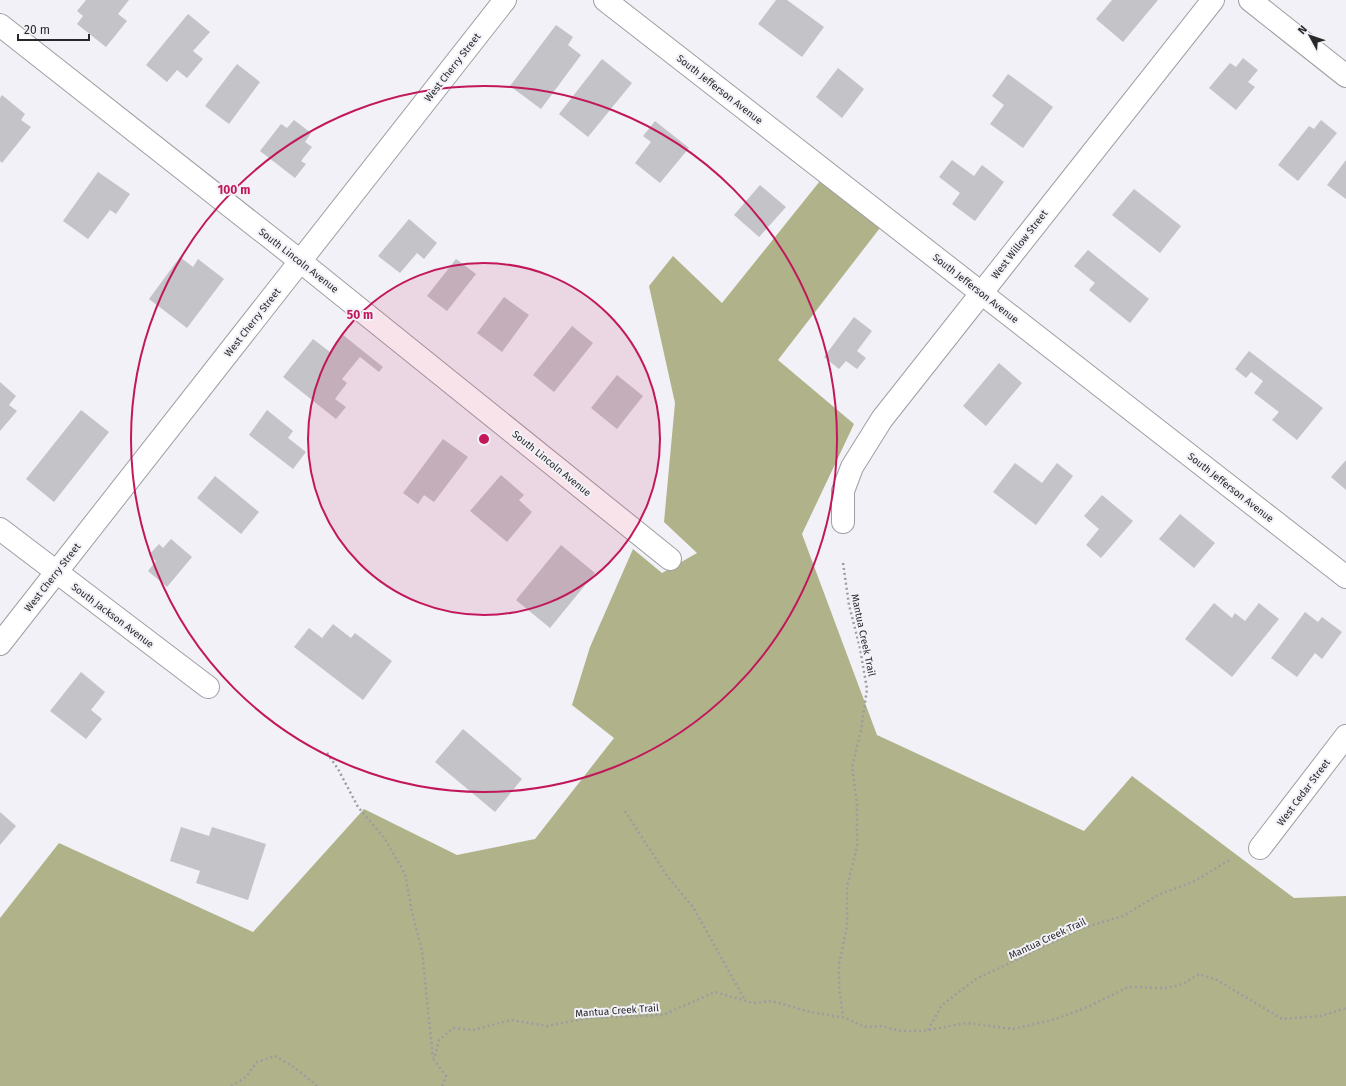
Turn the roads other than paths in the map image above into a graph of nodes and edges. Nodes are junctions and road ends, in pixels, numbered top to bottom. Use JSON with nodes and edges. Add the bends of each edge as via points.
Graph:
{"nodes":[{"id":1,"x":505,"y":0,"type":"edge"},
{"id":2,"x":605,"y":0,"type":"edge"},
{"id":3,"x":1213,"y":0,"type":"edge"},
{"id":4,"x":1250,"y":0,"type":"edge"},
{"id":5,"x":0,"y":25,"type":"edge"},
{"id":6,"x":1346,"y":76,"type":"edge"},
{"id":7,"x":300,"y":261,"type":"junction"},
{"id":8,"x":981,"y":292,"type":"junction"},
{"id":9,"x":843,"y":522,"type":"dead end"},
{"id":10,"x":0,"y":529,"type":"edge"},
{"id":11,"x":670,"y":559,"type":"dead end"},
{"id":12,"x":56,"y":572,"type":"junction"},
{"id":13,"x":1346,"y":577,"type":"edge"},
{"id":14,"x":0,"y":644,"type":"edge"},
{"id":15,"x":208,"y":687,"type":"dead end"},
{"id":16,"x":1346,"y":736,"type":"edge"},
{"id":17,"x":1260,"y":848,"type":"dead end"}],
"edges":[{"from":1,"to":7,"type":"street","name":"West Cherry Street"},
{"from":2,"to":8,"type":"street","name":"South Jefferson Avenue"},
{"from":3,"to":8,"type":"street","name":"West Willow Street"},
{"from":4,"to":6,"type":"street"},
{"from":5,"to":7,"type":"street","name":"South Lincoln Avenue"},
{"from":7,"to":11,"type":"street","name":"South Lincoln Avenue"},
{"from":7,"to":12,"type":"street","name":"West Cherry Street"},
{"from":8,"to":9,"type":"street","name":"West Willow Street","via":[[882,419],[852,467],[843,491]]},
{"from":8,"to":13,"type":"street","name":"South Jefferson Avenue"},
{"from":10,"to":12,"type":"street","name":"South Jackson Avenue"},
{"from":12,"to":14,"type":"street","name":"West Cherry Street"},
{"from":12,"to":15,"type":"street","name":"South Jackson Avenue"},
{"from":16,"to":17,"type":"street","name":"West Cedar Street"}]}
